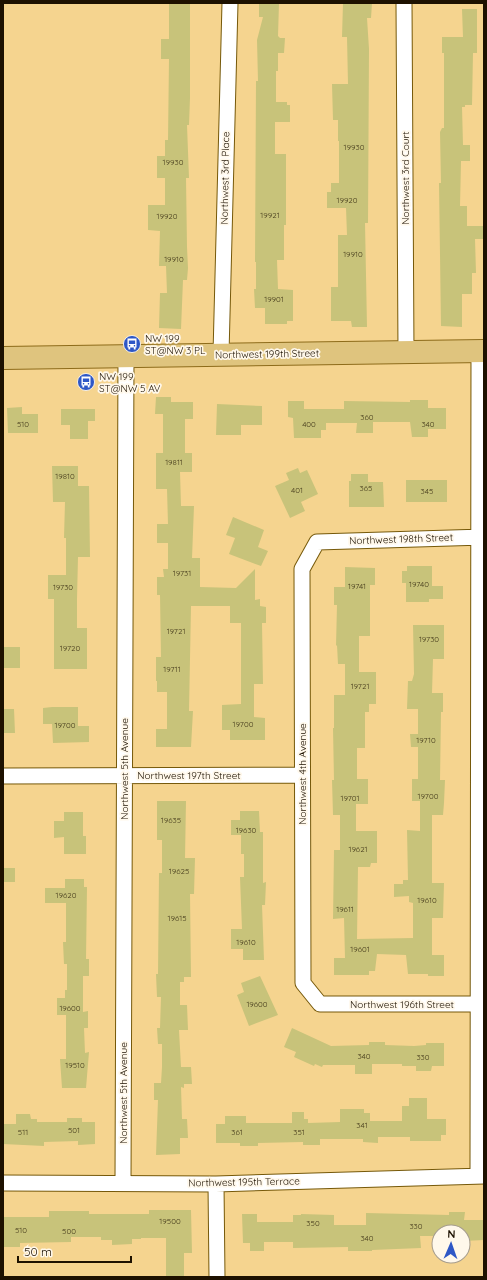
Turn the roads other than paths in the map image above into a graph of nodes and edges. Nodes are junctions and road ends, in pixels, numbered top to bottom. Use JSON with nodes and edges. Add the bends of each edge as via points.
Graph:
{"nodes":[{"id":1,"x":230,"y":3,"type":"edge"},
{"id":2,"x":404,"y":3,"type":"edge"},
{"id":3,"x":481,"y":351,"type":"edge"},
{"id":4,"x":406,"y":352,"type":"junction"},
{"id":5,"x":221,"y":354,"type":"junction"},
{"id":6,"x":126,"y":355,"type":"junction"},
{"id":7,"x":3,"y":358,"type":"edge"},
{"id":8,"x":482,"y":537,"type":"edge"},
{"id":9,"x":317,"y":542,"type":"joint"},
{"id":10,"x":124,"y":775,"type":"junction"},
{"id":11,"x":302,"y":775,"type":"junction"},
{"id":12,"x":3,"y":776,"type":"edge"},
{"id":13,"x":320,"y":1004,"type":"joint"},
{"id":14,"x":482,"y":1004,"type":"edge"},
{"id":15,"x":481,"y":1176,"type":"edge"},
{"id":16,"x":123,"y":1183,"type":"junction"},
{"id":17,"x":3,"y":1184,"type":"edge"},
{"id":18,"x":216,"y":1184,"type":"junction"},
{"id":19,"x":217,"y":1277,"type":"edge"}],
"edges":[{"from":1,"to":5,"type":"street","name":"Northwest 3rd Place"},
{"from":2,"to":4,"type":"street","name":"Northwest 3rd Court"},
{"from":3,"to":4,"type":"main road","name":"Northwest 199th Street"},
{"from":3,"to":8,"type":"street"},
{"from":4,"to":5,"type":"main road","name":"Northwest 199th Street"},
{"from":5,"to":6,"type":"main road","name":"Northwest 199th Street"},
{"from":6,"to":7,"type":"main road","name":"Northwest 199th Street"},
{"from":6,"to":10,"type":"street","name":"Northwest 5th Avenue"},
{"from":8,"to":9,"type":"street","name":"Northwest 198th Street"},
{"from":8,"to":14,"type":"street"},
{"from":9,"to":11,"type":"street","name":"Northwest 4th Avenue","via":[[302,569]]},
{"from":10,"to":11,"type":"street","name":"Northwest 197th Street"},
{"from":10,"to":12,"type":"street","name":"Northwest 197th Street"},
{"from":10,"to":16,"type":"street","name":"Northwest 5th Avenue"},
{"from":11,"to":13,"type":"street","name":"Northwest 4th Avenue","via":[[303,983]]},
{"from":13,"to":14,"type":"street","name":"Northwest 196th Street"},
{"from":14,"to":15,"type":"street"},
{"from":15,"to":18,"type":"street","name":"Northwest 195th Terrace"},
{"from":16,"to":17,"type":"street","name":"Northwest 195th Terrace"},
{"from":16,"to":18,"type":"street","name":"Northwest 195th Terrace"},
{"from":18,"to":19,"type":"street"}]}
